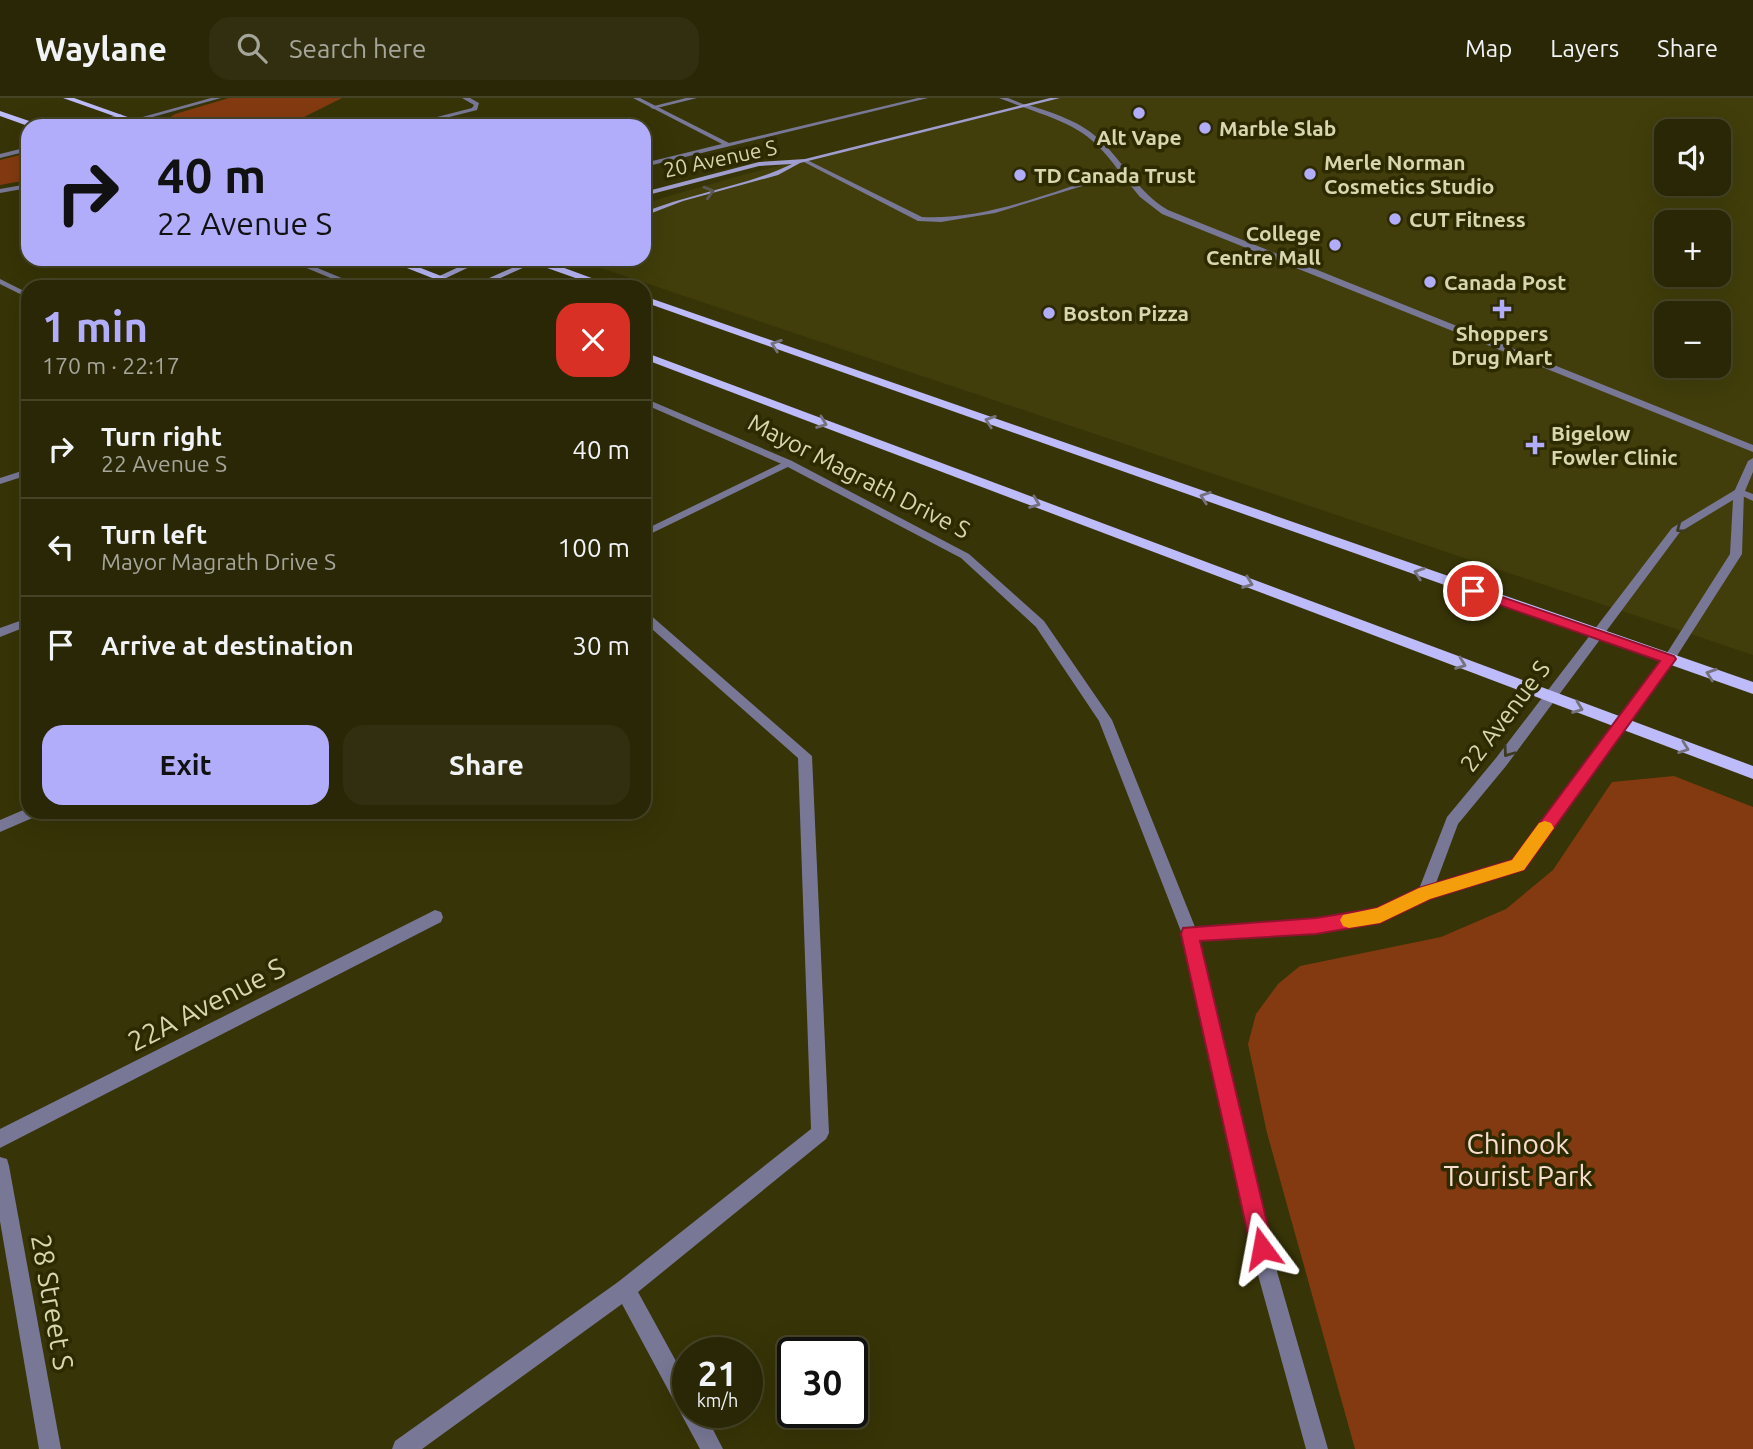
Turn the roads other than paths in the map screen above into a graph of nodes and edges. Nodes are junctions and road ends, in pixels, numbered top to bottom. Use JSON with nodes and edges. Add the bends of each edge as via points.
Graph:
{"nodes":[{"id":1,"x":67,"y":98,"type":"edge"},
{"id":2,"x":187,"y":98,"type":"edge"},
{"id":3,"x":218,"y":98,"type":"edge"},
{"id":4,"x":464,"y":98,"type":"edge"},
{"id":5,"x":636,"y":98,"type":"edge"},
{"id":6,"x":694,"y":98,"type":"edge"},
{"id":7,"x":925,"y":98,"type":"edge"},
{"id":8,"x":1002,"y":98,"type":"edge"},
{"id":9,"x":1057,"y":98,"type":"edge"},
{"id":10,"x":1025,"y":106,"type":"junction"},
{"id":11,"x":653,"y":107,"type":"junction"},
{"id":12,"x":0,"y":113,"type":"edge"},
{"id":13,"x":119,"y":116,"type":"junction"},
{"id":14,"x":108,"y":119,"type":"edge"},
{"id":15,"x":127,"y":119,"type":"edge"},
{"id":16,"x":140,"y":119,"type":"edge"},
{"id":17,"x":438,"y":119,"type":"edge"},
{"id":18,"x":21,"y":121,"type":"edge"},
{"id":19,"x":21,"y":142,"type":"edge"},
{"id":20,"x":728,"y":145,"type":"junction"},
{"id":21,"x":0,"y":148,"type":"edge"},
{"id":22,"x":21,"y":151,"type":"edge"},
{"id":23,"x":0,"y":156,"type":"edge"},
{"id":24,"x":805,"y":161,"type":"junction"},
{"id":25,"x":651,"y":163,"type":"edge"},
{"id":26,"x":1122,"y":172,"type":"junction"},
{"id":27,"x":21,"y":187,"type":"edge"},
{"id":28,"x":0,"y":191,"type":"edge"},
{"id":29,"x":651,"y":192,"type":"edge"},
{"id":30,"x":651,"y":212,"type":"edge"},
{"id":31,"x":306,"y":266,"type":"edge"},
{"id":32,"x":407,"y":266,"type":"edge"},
{"id":33,"x":464,"y":266,"type":"edge"},
{"id":34,"x":521,"y":266,"type":"edge"},
{"id":35,"x":552,"y":266,"type":"edge"},
{"id":36,"x":439,"y":278,"type":"junction"},
{"id":37,"x":342,"y":280,"type":"edge"},
{"id":38,"x":445,"y":280,"type":"edge"},
{"id":39,"x":489,"y":280,"type":"edge"},
{"id":40,"x":591,"y":280,"type":"edge"},
{"id":41,"x":0,"y":281,"type":"edge"},
{"id":42,"x":21,"y":292,"type":"edge"},
{"id":43,"x":651,"y":301,"type":"edge"},
{"id":44,"x":651,"y":358,"type":"edge"},
{"id":45,"x":651,"y":404,"type":"edge"},
{"id":46,"x":1753,"y":449,"type":"edge"},
{"id":47,"x":1753,"y":461,"type":"edge"},
{"id":48,"x":788,"y":463,"type":"junction"},
{"id":49,"x":21,"y":474,"type":"edge"},
{"id":50,"x":0,"y":481,"type":"edge"},
{"id":51,"x":1739,"y":492,"type":"junction"},
{"id":52,"x":1753,"y":498,"type":"edge"},
{"id":53,"x":651,"y":531,"type":"edge"},
{"id":54,"x":651,"y":622,"type":"edge"},
{"id":55,"x":21,"y":625,"type":"edge"},
{"id":56,"x":0,"y":633,"type":"edge"},
{"id":57,"x":1595,"y":635,"type":"junction"},
{"id":58,"x":1669,"y":659,"type":"junction"},
{"id":59,"x":1753,"y":688,"type":"edge"},
{"id":60,"x":1549,"y":697,"type":"junction"},
{"id":61,"x":1620,"y":724,"type":"junction"},
{"id":62,"x":1753,"y":773,"type":"edge"},
{"id":63,"x":21,"y":817,"type":"edge"},
{"id":64,"x":0,"y":826,"type":"edge"},
{"id":65,"x":1425,"y":893,"type":"junction"},
{"id":66,"x":435,"y":917,"type":"dead end"},
{"id":67,"x":1190,"y":934,"type":"junction"},
{"id":68,"x":0,"y":1139,"type":"edge"},
{"id":69,"x":0,"y":1166,"type":"edge"},
{"id":70,"x":625,"y":1289,"type":"junction"},
{"id":71,"x":672,"y":1376,"type":"edge"},
{"id":72,"x":701,"y":1428,"type":"edge"},
{"id":73,"x":50,"y":1449,"type":"edge"},
{"id":74,"x":403,"y":1449,"type":"edge"},
{"id":75,"x":712,"y":1449,"type":"edge"},
{"id":76,"x":1317,"y":1449,"type":"edge"}],
"edges":[{"from":1,"to":13,"type":"main road"},
{"from":2,"to":13,"type":"street"},
{"from":3,"to":16,"type":"street"},
{"from":4,"to":17,"type":"street","via":[[477,104],[475,108]]},
{"from":5,"to":11,"type":"street"},
{"from":6,"to":11,"type":"street"},
{"from":7,"to":20,"type":"street","name":"20 Avenue S"},
{"from":8,"to":10,"type":"street"},
{"from":9,"to":10,"type":"street","name":"20 Avenue S"},
{"from":10,"to":24,"type":"street","name":"20 Avenue S"},
{"from":10,"to":26,"type":"street","via":[[1085,130]]},
{"from":11,"to":20,"type":"street"},
{"from":12,"to":18,"type":"main road"},
{"from":13,"to":14,"type":"street"},
{"from":13,"to":15,"type":"main road"},
{"from":19,"to":21,"type":"street"},
{"from":20,"to":25,"type":"street","name":"20 Avenue S"},
{"from":22,"to":23,"type":"street"},
{"from":24,"to":26,"type":"street","via":[[928,220],[983,213]]},
{"from":24,"to":29,"type":"street","name":"20 Avenue S","via":[[759,164]]},
{"from":30,"to":24,"type":"street","name":"20 Avenue S","one_way":true},
{"from":26,"to":46,"type":"street","via":[[1144,200],[1166,212]]},
{"from":27,"to":28,"type":"street"},
{"from":31,"to":37,"type":"street"},
{"from":32,"to":36,"type":"main road"},
{"from":33,"to":36,"type":"street"},
{"from":34,"to":39,"type":"street"},
{"from":35,"to":40,"type":"main road"},
{"from":36,"to":38,"type":"main road"},
{"from":41,"to":42,"type":"street"},
{"from":57,"to":43,"type":"main road","one_way":true},
{"from":44,"to":60,"type":"main road","name":"Mayor Magrath Drive S","one_way":true},
{"from":45,"to":48,"type":"street","name":"Mayor Magrath Drive S"},
{"from":47,"to":51,"type":"street"},
{"from":48,"to":53,"type":"street"},
{"from":48,"to":67,"type":"street","name":"Mayor Magrath Drive S","via":[[965,556],[1040,624],[1105,720]]},
{"from":49,"to":50,"type":"street"},
{"from":51,"to":52,"type":"street"},
{"from":51,"to":57,"type":"street","name":"22 Avenue S","one_way":true,"via":[[1676,530]]},
{"from":51,"to":58,"type":"street","via":[[1736,554]]},
{"from":54,"to":70,"type":"street","via":[[806,756],[820,1133]]},
{"from":55,"to":56,"type":"street"},
{"from":57,"to":58,"type":"main road"},
{"from":57,"to":60,"type":"street","name":"22 Avenue S"},
{"from":59,"to":58,"type":"main road","one_way":true},
{"from":58,"to":61,"type":"street"},
{"from":60,"to":61,"type":"main road","name":"Mayor Magrath Drive S","one_way":true},
{"from":60,"to":65,"type":"street","name":"22 Avenue S","one_way":true,"via":[[1452,821]]},
{"from":61,"to":62,"type":"main road","name":"Mayor Magrath Drive S","one_way":true},
{"from":61,"to":65,"type":"street","via":[[1518,865]]},
{"from":63,"to":64,"type":"street"},
{"from":65,"to":67,"type":"street","via":[[1380,915],[1354,920]]},
{"from":66,"to":68,"type":"street","name":"22A Avenue S"},
{"from":67,"to":76,"type":"street","name":"Mayor Magrath Drive S","via":[[1268,1275]]},
{"from":69,"to":73,"type":"street","name":"28 Street S"},
{"from":70,"to":71,"type":"street"},
{"from":70,"to":74,"type":"street"},
{"from":72,"to":75,"type":"street"}]}
